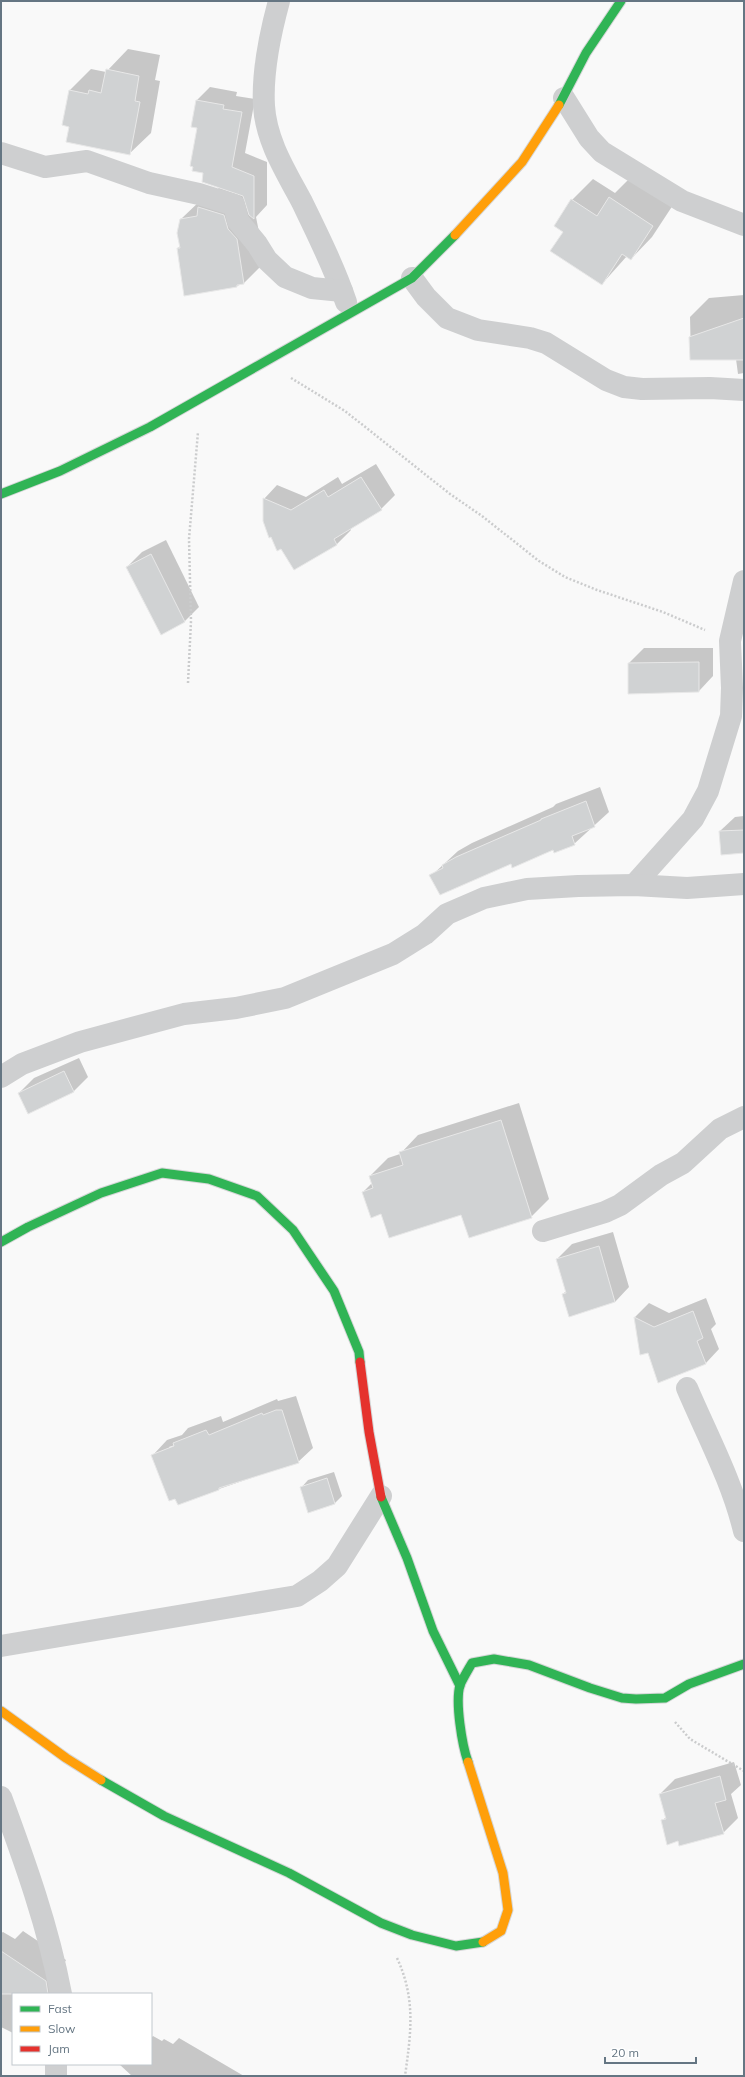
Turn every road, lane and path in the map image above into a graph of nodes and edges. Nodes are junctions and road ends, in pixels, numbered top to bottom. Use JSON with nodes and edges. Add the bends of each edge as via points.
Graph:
{"nodes":[{"id":1,"x":279,"y":1,"type":"edge"},
{"id":2,"x":621,"y":1,"type":"edge"},
{"id":3,"x":564,"y":98,"type":"junction"},
{"id":4,"x":1,"y":153,"type":"edge"},
{"id":5,"x":744,"y":225,"type":"edge"},
{"id":6,"x":412,"y":278,"type":"junction"},
{"id":7,"x":342,"y":291,"type":"junction"},
{"id":8,"x":349,"y":313,"type":"junction"},
{"id":9,"x":264,"y":361,"type":"junction"},
{"id":10,"x":744,"y":390,"type":"edge"},
{"id":11,"x":201,"y":397,"type":"junction"},
{"id":12,"x":1,"y":494,"type":"edge"},
{"id":13,"x":744,"y":581,"type":"edge"},
{"id":14,"x":730,"y":641,"type":"junction"},
{"id":15,"x":188,"y":683,"type":"dead end"},
{"id":16,"x":744,"y":884,"type":"edge"},
{"id":17,"x":634,"y":885,"type":"junction"},
{"id":18,"x":1,"y":1077,"type":"edge"},
{"id":19,"x":744,"y":1117,"type":"edge"},
{"id":20,"x":543,"y":1231,"type":"dead end"},
{"id":21,"x":1,"y":1242,"type":"edge"},
{"id":22,"x":687,"y":1388,"type":"dead end"},
{"id":23,"x":381,"y":1496,"type":"junction"},
{"id":24,"x":744,"y":1531,"type":"edge"},
{"id":25,"x":1,"y":1646,"type":"edge"},
{"id":26,"x":744,"y":1664,"type":"edge"},
{"id":27,"x":460,"y":1686,"type":"junction"},
{"id":28,"x":665,"y":1698,"type":"junction"},
{"id":29,"x":1,"y":1711,"type":"edge"},
{"id":30,"x":744,"y":1771,"type":"edge"},
{"id":31,"x":1,"y":1797,"type":"edge"},
{"id":32,"x":381,"y":1923,"type":"junction"},
{"id":33,"x":61,"y":1993,"type":"edge"},
{"id":34,"x":56,"y":2065,"type":"edge"},
{"id":35,"x":56,"y":2076,"type":"edge"},
{"id":36,"x":405,"y":2076,"type":"edge"}],
"edges":[{"from":1,"to":7,"type":"street","via":[[272,30],[264,107],[272,141],[318,233]]},
{"from":2,"to":3,"type":"street","via":[[586,53]]},
{"from":3,"to":5,"type":"street","via":[[589,138],[602,152],[682,201]]},
{"from":3,"to":6,"type":"street","via":[[522,162],[447,244]]},
{"from":4,"to":7,"type":"street","via":[[45,167],[87,161],[150,183],[234,205],[238,221],[258,244],[267,260],[285,277],[312,288]]},
{"from":6,"to":8,"type":"street"},
{"from":6,"to":10,"type":"street","via":[[447,318],[478,330],[546,343],[606,380],[624,387]]},
{"from":7,"to":8,"type":"street"},
{"from":8,"to":9,"type":"street"},
{"from":9,"to":11,"type":"street"},
{"from":9,"to":14,"type":"path","via":[[345,411],[450,494],[539,561],[565,577],[663,612]]},
{"from":11,"to":12,"type":"street","via":[[150,427],[67,468]]},
{"from":11,"to":15,"type":"path","via":[[189,539],[191,621]]},
{"from":13,"to":14,"type":"street"},
{"from":14,"to":17,"type":"street","via":[[731,716],[708,791],[692,819]]},
{"from":16,"to":17,"type":"street","via":[[687,888]]},
{"from":17,"to":18,"type":"street","via":[[527,889],[484,898],[447,914],[424,934],[393,954],[285,998],[236,1008],[184,1014],[80,1042],[22,1064]]},
{"from":19,"to":20,"type":"street","via":[[720,1130],[683,1163],[661,1175],[620,1205]]},
{"from":21,"to":23,"type":"street","via":[[101,1193],[162,1174],[209,1179],[257,1196],[293,1230],[334,1291],[359,1352],[368,1432]]},
{"from":22,"to":24,"type":"street","via":[[720,1460]]},
{"from":23,"to":25,"type":"street","via":[[337,1566],[297,1596]]},
{"from":23,"to":27,"type":"street","via":[[433,1631]]},
{"from":26,"to":28,"type":"street","via":[[689,1684]]},
{"from":27,"to":28,"type":"street","via":[[472,1663],[494,1659],[529,1665],[622,1698]]},
{"from":27,"to":32,"type":"street","via":[[459,1710],[463,1747],[503,1873],[508,1910],[501,1931],[483,1942],[456,1946],[412,1935]]},
{"from":28,"to":30,"type":"path","via":[[676,1724],[690,1739]]},
{"from":29,"to":32,"type":"street","via":[[66,1758],[129,1796],[214,1840],[289,1873]]},
{"from":31,"to":33,"type":"street","via":[[29,1871],[55,1959]]},
{"from":32,"to":36,"type":"path","via":[[402,1970],[410,2000],[411,2028]]},
{"from":34,"to":35,"type":"street"}]}
